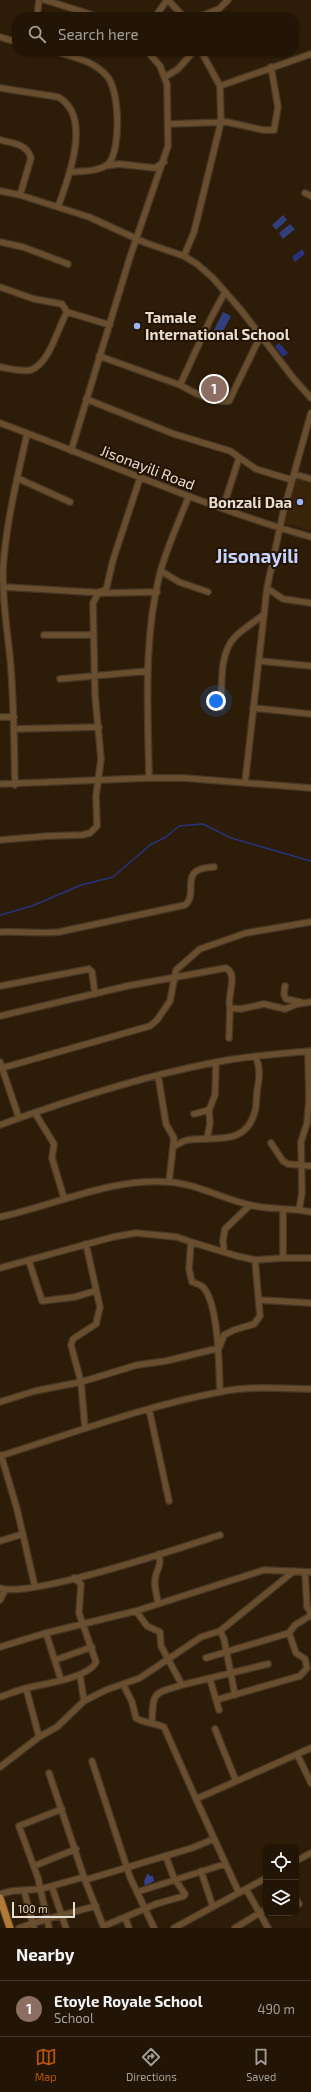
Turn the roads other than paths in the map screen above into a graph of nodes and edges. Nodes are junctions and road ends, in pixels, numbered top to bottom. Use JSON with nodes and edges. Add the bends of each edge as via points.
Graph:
{"nodes":[{"id":1,"x":39,"y":0,"type":"edge"},
{"id":2,"x":45,"y":0,"type":"edge"},
{"id":3,"x":168,"y":0,"type":"edge"},
{"id":4,"x":228,"y":0,"type":"edge"},
{"id":5,"x":38,"y":12,"type":"edge"},
{"id":6,"x":83,"y":12,"type":"edge"},
{"id":7,"x":159,"y":12,"type":"edge"},
{"id":8,"x":179,"y":12,"type":"edge"},
{"id":9,"x":210,"y":12,"type":"edge"},
{"id":10,"x":0,"y":37,"type":"edge"},
{"id":11,"x":12,"y":41,"type":"edge"},
{"id":12,"x":311,"y":54,"type":"edge"},
{"id":13,"x":68,"y":56,"type":"edge"},
{"id":14,"x":151,"y":56,"type":"edge"},
{"id":15,"x":190,"y":56,"type":"edge"},
{"id":16,"x":204,"y":56,"type":"edge"},
{"id":17,"x":271,"y":67,"type":"junction"},
{"id":18,"x":165,"y":77,"type":"junction"},
{"id":19,"x":220,"y":86,"type":"junction"},
{"id":20,"x":0,"y":88,"type":"edge"},
{"id":21,"x":221,"y":122,"type":"junction"},
{"id":22,"x":169,"y":124,"type":"junction"},
{"id":23,"x":0,"y":140,"type":"edge"},
{"id":24,"x":164,"y":162,"type":"junction"},
{"id":25,"x":105,"y":166,"type":"junction"},
{"id":26,"x":71,"y":172,"type":"junction"},
{"id":27,"x":0,"y":191,"type":"edge"},
{"id":28,"x":305,"y":194,"type":"dead end"},
{"id":29,"x":20,"y":195,"type":"junction"},
{"id":30,"x":311,"y":196,"type":"edge"},
{"id":31,"x":58,"y":207,"type":"junction"},
{"id":32,"x":137,"y":239,"type":"junction"},
{"id":33,"x":0,"y":242,"type":"edge"},
{"id":34,"x":184,"y":256,"type":"junction"},
{"id":35,"x":68,"y":264,"type":"dead end"},
{"id":36,"x":0,"y":288,"type":"edge"},
{"id":37,"x":224,"y":294,"type":"junction"},
{"id":38,"x":67,"y":312,"type":"junction"},
{"id":39,"x":110,"y":325,"type":"junction"},
{"id":40,"x":261,"y":335,"type":"junction"},
{"id":41,"x":100,"y":356,"type":"junction"},
{"id":42,"x":0,"y":367,"type":"edge"},
{"id":43,"x":180,"y":385,"type":"junction"},
{"id":44,"x":311,"y":398,"type":"edge"},
{"id":45,"x":86,"y":399,"type":"junction"},
{"id":46,"x":311,"y":413,"type":"edge"},
{"id":47,"x":0,"y":423,"type":"edge"},
{"id":48,"x":27,"y":434,"type":"junction"},
{"id":49,"x":71,"y":451,"type":"junction"},
{"id":50,"x":239,"y":458,"type":"junction"},
{"id":51,"x":294,"y":474,"type":"junction"},
{"id":52,"x":17,"y":478,"type":"junction"},
{"id":53,"x":140,"y":478,"type":"junction"},
{"id":54,"x":311,"y":479,"type":"edge"},
{"id":55,"x":292,"y":480,"type":"junction"},
{"id":56,"x":189,"y":496,"type":"junction"},
{"id":57,"x":70,"y":502,"type":"dead end"},
{"id":58,"x":223,"y":508,"type":"junction"},
{"id":59,"x":280,"y":528,"type":"junction"},
{"id":60,"x":311,"y":537,"type":"edge"},
{"id":61,"x":161,"y":571,"type":"junction"},
{"id":62,"x":4,"y":587,"type":"junction"},
{"id":63,"x":267,"y":588,"type":"junction"},
{"id":64,"x":99,"y":592,"type":"junction"},
{"id":65,"x":157,"y":592,"type":"junction"},
{"id":66,"x":208,"y":592,"type":"dead end"},
{"id":67,"x":311,"y":603,"type":"edge"},
{"id":68,"x":264,"y":614,"type":"junction"},
{"id":69,"x":44,"y":635,"type":"dead end"},
{"id":70,"x":93,"y":635,"type":"junction"},
{"id":71,"x":260,"y":661,"type":"junction"},
{"id":72,"x":311,"y":666,"type":"edge"},
{"id":73,"x":148,"y":671,"type":"junction"},
{"id":74,"x":96,"y":675,"type":"junction"},
{"id":75,"x":60,"y":679,"type":"dead end"},
{"id":76,"x":221,"y":707,"type":"dead end"},
{"id":77,"x":253,"y":708,"type":"junction"},
{"id":78,"x":311,"y":714,"type":"edge"},
{"id":79,"x":0,"y":717,"type":"edge"},
{"id":80,"x":14,"y":717,"type":"junction"},
{"id":81,"x":99,"y":727,"type":"junction"},
{"id":82,"x":14,"y":729,"type":"junction"},
{"id":83,"x":149,"y":778,"type":"junction"},
{"id":84,"x":98,"y":782,"type":"junction"},
{"id":85,"x":245,"y":783,"type":"junction"},
{"id":86,"x":0,"y":784,"type":"edge"},
{"id":87,"x":15,"y":784,"type":"junction"},
{"id":88,"x":311,"y":788,"type":"edge"},
{"id":89,"x":0,"y":840,"type":"edge"},
{"id":90,"x":214,"y":867,"type":"dead end"},
{"id":91,"x":311,"y":922,"type":"edge"},
{"id":92,"x":0,"y":932,"type":"edge"},
{"id":93,"x":174,"y":977,"type":"junction"},
{"id":94,"x":0,"y":986,"type":"edge"},
{"id":95,"x":285,"y":986,"type":"dead end"},
{"id":96,"x":95,"y":994,"type":"junction"},
{"id":97,"x":311,"y":1002,"type":"edge"},
{"id":98,"x":302,"y":1003,"type":"junction"},
{"id":99,"x":230,"y":1008,"type":"junction"},
{"id":100,"x":0,"y":1016,"type":"edge"},
{"id":101,"x":229,"y":1038,"type":"dead end"},
{"id":102,"x":310,"y":1051,"type":"edge"},
{"id":103,"x":256,"y":1056,"type":"junction"},
{"id":104,"x":216,"y":1062,"type":"junction"},
{"id":105,"x":1,"y":1064,"type":"edge"},
{"id":106,"x":158,"y":1075,"type":"junction"},
{"id":107,"x":209,"y":1110,"type":"junction"},
{"id":108,"x":35,"y":1113,"type":"junction"},
{"id":109,"x":194,"y":1114,"type":"dead end"},
{"id":110,"x":19,"y":1118,"type":"junction"},
{"id":111,"x":0,"y":1125,"type":"edge"},
{"id":112,"x":207,"y":1139,"type":"junction"},
{"id":113,"x":271,"y":1143,"type":"dead end"},
{"id":114,"x":174,"y":1146,"type":"junction"},
{"id":115,"x":303,"y":1166,"type":"junction"},
{"id":116,"x":311,"y":1166,"type":"edge"},
{"id":117,"x":169,"y":1182,"type":"junction"},
{"id":118,"x":64,"y":1198,"type":"junction"},
{"id":119,"x":250,"y":1205,"type":"junction"},
{"id":120,"x":283,"y":1209,"type":"junction"},
{"id":121,"x":300,"y":1210,"type":"junction"},
{"id":122,"x":311,"y":1212,"type":"edge"},
{"id":123,"x":0,"y":1217,"type":"edge"},
{"id":124,"x":191,"y":1242,"type":"junction"},
{"id":125,"x":86,"y":1244,"type":"junction"},
{"id":126,"x":224,"y":1251,"type":"junction"},
{"id":127,"x":283,"y":1258,"type":"junction"},
{"id":128,"x":311,"y":1258,"type":"edge"},
{"id":129,"x":256,"y":1260,"type":"junction"},
{"id":130,"x":29,"y":1261,"type":"junction"},
{"id":131,"x":0,"y":1268,"type":"edge"},
{"id":132,"x":95,"y":1291,"type":"junction"},
{"id":133,"x":259,"y":1300,"type":"junction"},
{"id":134,"x":311,"y":1303,"type":"edge"},
{"id":135,"x":219,"y":1348,"type":"junction"},
{"id":136,"x":81,"y":1382,"type":"junction"},
{"id":137,"x":311,"y":1389,"type":"edge"},
{"id":138,"x":220,"y":1392,"type":"junction"},
{"id":139,"x":0,"y":1402,"type":"edge"},
{"id":140,"x":149,"y":1409,"type":"junction"},
{"id":141,"x":85,"y":1428,"type":"junction"},
{"id":142,"x":0,"y":1455,"type":"edge"},
{"id":143,"x":168,"y":1501,"type":"dead end"},
{"id":144,"x":23,"y":1534,"type":"junction"},
{"id":145,"x":220,"y":1535,"type":"dead end"},
{"id":146,"x":0,"y":1541,"type":"edge"},
{"id":147,"x":159,"y":1554,"type":"junction"},
{"id":148,"x":294,"y":1571,"type":"junction"},
{"id":149,"x":308,"y":1572,"type":"edge"},
{"id":150,"x":86,"y":1575,"type":"junction"},
{"id":151,"x":74,"y":1578,"type":"junction"},
{"id":152,"x":81,"y":1584,"type":"junction"},
{"id":153,"x":35,"y":1587,"type":"junction"},
{"id":154,"x":3,"y":1589,"type":"edge"},
{"id":155,"x":0,"y":1600,"type":"edge"},
{"id":156,"x":158,"y":1603,"type":"junction"},
{"id":157,"x":136,"y":1611,"type":"junction"},
{"id":158,"x":310,"y":1616,"type":"edge"},
{"id":159,"x":82,"y":1625,"type":"junction"},
{"id":160,"x":220,"y":1631,"type":"junction"},
{"id":161,"x":46,"y":1633,"type":"junction"},
{"id":162,"x":289,"y":1633,"type":"junction"},
{"id":163,"x":0,"y":1647,"type":"edge"},
{"id":164,"x":92,"y":1648,"type":"junction"},
{"id":165,"x":227,"y":1652,"type":"junction"},
{"id":166,"x":206,"y":1658,"type":"dead end"},
{"id":167,"x":55,"y":1660,"type":"junction"},
{"id":168,"x":167,"y":1660,"type":"junction"},
{"id":169,"x":268,"y":1664,"type":"dead end"},
{"id":170,"x":80,"y":1674,"type":"junction"},
{"id":171,"x":231,"y":1674,"type":"junction"},
{"id":172,"x":210,"y":1679,"type":"junction"},
{"id":173,"x":61,"y":1680,"type":"junction"},
{"id":174,"x":123,"y":1684,"type":"junction"},
{"id":175,"x":182,"y":1685,"type":"junction"},
{"id":176,"x":26,"y":1688,"type":"junction"},
{"id":177,"x":235,"y":1694,"type":"junction"},
{"id":178,"x":0,"y":1697,"type":"edge"},
{"id":179,"x":216,"y":1700,"type":"junction"},
{"id":180,"x":84,"y":1701,"type":"junction"},
{"id":181,"x":219,"y":1710,"type":"dead end"},
{"id":182,"x":152,"y":1722,"type":"junction"},
{"id":183,"x":215,"y":1729,"type":"dead end"},
{"id":184,"x":39,"y":1737,"type":"junction"},
{"id":185,"x":311,"y":1748,"type":"edge"},
{"id":186,"x":296,"y":1754,"type":"junction"},
{"id":187,"x":92,"y":1761,"type":"dead end"},
{"id":188,"x":0,"y":1767,"type":"edge"},
{"id":189,"x":49,"y":1773,"type":"dead end"},
{"id":190,"x":236,"y":1781,"type":"junction"},
{"id":191,"x":311,"y":1783,"type":"edge"},
{"id":192,"x":196,"y":1799,"type":"junction"},
{"id":193,"x":62,"y":1809,"type":"junction"},
{"id":194,"x":214,"y":1839,"type":"junction"},
{"id":195,"x":76,"y":1849,"type":"junction"},
{"id":196,"x":311,"y":1853,"type":"edge"},
{"id":197,"x":166,"y":1856,"type":"junction"},
{"id":198,"x":299,"y":1859,"type":"edge"},
{"id":199,"x":225,"y":1864,"type":"junction"},
{"id":200,"x":34,"y":1866,"type":"junction"},
{"id":201,"x":128,"y":1867,"type":"junction"},
{"id":202,"x":201,"y":1870,"type":"junction"},
{"id":203,"x":85,"y":1878,"type":"junction"},
{"id":204,"x":174,"y":1878,"type":"junction"},
{"id":205,"x":263,"y":1880,"type":"edge"},
{"id":206,"x":52,"y":1886,"type":"junction"},
{"id":207,"x":41,"y":1889,"type":"junction"},
{"id":208,"x":246,"y":1889,"type":"junction"},
{"id":209,"x":24,"y":1890,"type":"junction"},
{"id":210,"x":137,"y":1892,"type":"junction"},
{"id":211,"x":239,"y":1893,"type":"junction"},
{"id":212,"x":0,"y":1894,"type":"edge"},
{"id":213,"x":0,"y":1898,"type":"edge"},
{"id":214,"x":212,"y":1904,"type":"dead end"},
{"id":215,"x":96,"y":1906,"type":"junction"},
{"id":216,"x":144,"y":1909,"type":"junction"},
{"id":217,"x":263,"y":1911,"type":"edge"},
{"id":218,"x":259,"y":1913,"type":"junction"},
{"id":219,"x":62,"y":1916,"type":"junction"},
{"id":220,"x":124,"y":1917,"type":"junction"},
{"id":221,"x":46,"y":1919,"type":"junction"},
{"id":222,"x":33,"y":1926,"type":"edge"},
{"id":223,"x":104,"y":1927,"type":"edge"},
{"id":224,"x":10,"y":1928,"type":"edge"},
{"id":225,"x":19,"y":1928,"type":"edge"},
{"id":226,"x":49,"y":1928,"type":"edge"},
{"id":227,"x":66,"y":1928,"type":"edge"},
{"id":228,"x":130,"y":1928,"type":"edge"},
{"id":229,"x":154,"y":1928,"type":"edge"},
{"id":230,"x":174,"y":1928,"type":"edge"},
{"id":231,"x":235,"y":1928,"type":"edge"},
{"id":232,"x":268,"y":1928,"type":"edge"}],
"edges":[{"from":1,"to":5,"type":"street"},
{"from":2,"to":6,"type":"street"},
{"from":3,"to":7,"type":"street"},
{"from":3,"to":8,"type":"street"},
{"from":4,"to":9,"type":"street"},
{"from":10,"to":11,"type":"street"},
{"from":12,"to":17,"type":"street"},
{"from":13,"to":25,"type":"street","via":[[94,65],[107,75],[113,84],[118,121],[114,155]]},
{"from":14,"to":18,"type":"street"},
{"from":15,"to":18,"type":"street","via":[[178,70]]},
{"from":16,"to":19,"type":"street"},
{"from":17,"to":19,"type":"street"},
{"from":17,"to":21,"type":"street","via":[[278,107],[274,130]]},
{"from":18,"to":22,"type":"street"},
{"from":19,"to":21,"type":"street"},
{"from":20,"to":26,"type":"street","via":[[50,95],[69,105],[74,115],[75,127]]},
{"from":21,"to":22,"type":"street"},
{"from":21,"to":34,"type":"street","via":[[194,232]]},
{"from":22,"to":24,"type":"street"},
{"from":23,"to":29,"type":"street","via":[[26,148],[29,152],[31,158]]},
{"from":24,"to":25,"type":"street","via":[[155,168],[119,164]]},
{"from":24,"to":32,"type":"street"},
{"from":25,"to":26,"type":"street"},
{"from":26,"to":31,"type":"street"},
{"from":27,"to":29,"type":"street"},
{"from":28,"to":30,"type":"street"},
{"from":29,"to":31,"type":"street"},
{"from":31,"to":32,"type":"street","via":[[116,228]]},
{"from":32,"to":34,"type":"street"},
{"from":32,"to":39,"type":"street"},
{"from":33,"to":35,"type":"street","via":[[23,247]]},
{"from":34,"to":37,"type":"street","via":[[213,278]]},
{"from":36,"to":38,"type":"street","via":[[34,299],[62,304]]},
{"from":37,"to":40,"type":"street"},
{"from":37,"to":43,"type":"street"},
{"from":38,"to":39,"type":"street"},
{"from":38,"to":42,"type":"street","via":[[52,345],[36,367],[26,370]]},
{"from":39,"to":41,"type":"street"},
{"from":40,"to":43,"type":"street","via":[[229,401],[206,398]]},
{"from":40,"to":44,"type":"street"},
{"from":41,"to":43,"type":"street"},
{"from":41,"to":45,"type":"street"},
{"from":45,"to":49,"type":"street"},
{"from":45,"to":50,"type":"street","via":[[174,434],[230,451]]},
{"from":46,"to":51,"type":"street"},
{"from":47,"to":48,"type":"street","name":"Jisonayili Road"},
{"from":48,"to":49,"type":"street","name":"Jisonayili Road"},
{"from":48,"to":52,"type":"street"},
{"from":49,"to":53,"type":"street","name":"Jisonayili Road"},
{"from":50,"to":55,"type":"street","via":[[256,469]]},
{"from":50,"to":58,"type":"street"},
{"from":51,"to":54,"type":"street"},
{"from":51,"to":55,"type":"street"},
{"from":52,"to":57,"type":"street"},
{"from":52,"to":62,"type":"street","via":[[6,536]]},
{"from":53,"to":56,"type":"street","name":"Jisonayili Road"},
{"from":53,"to":64,"type":"street","via":[[113,560],[106,590]]},
{"from":55,"to":59,"type":"street"},
{"from":56,"to":58,"type":"street","name":"Jisonayili Road"},
{"from":56,"to":61,"type":"street"},
{"from":58,"to":59,"type":"street","name":"Jisonayili Road"},
{"from":59,"to":60,"type":"street","name":"Jisonayili Road"},
{"from":59,"to":63,"type":"street"},
{"from":61,"to":65,"type":"street"},
{"from":61,"to":66,"type":"street","via":[[179,582]]},
{"from":62,"to":64,"type":"street"},
{"from":62,"to":80,"type":"street"},
{"from":63,"to":67,"type":"street","via":[[283,599]]},
{"from":63,"to":68,"type":"street"},
{"from":64,"to":65,"type":"street"},
{"from":64,"to":70,"type":"street","via":[[93,603]]},
{"from":65,"to":73,"type":"street","via":[[150,634]]},
{"from":68,"to":71,"type":"street"},
{"from":68,"to":76,"type":"street","via":[[231,643],[225,660]]},
{"from":69,"to":70,"type":"street"},
{"from":70,"to":74,"type":"street"},
{"from":71,"to":72,"type":"street"},
{"from":71,"to":77,"type":"street"},
{"from":73,"to":74,"type":"street"},
{"from":73,"to":83,"type":"street"},
{"from":74,"to":75,"type":"street"},
{"from":74,"to":81,"type":"street","via":[[95,695]]},
{"from":77,"to":78,"type":"street"},
{"from":77,"to":85,"type":"street"},
{"from":79,"to":80,"type":"street"},
{"from":80,"to":82,"type":"street"},
{"from":81,"to":82,"type":"street"},
{"from":81,"to":84,"type":"street"},
{"from":82,"to":87,"type":"street"},
{"from":83,"to":84,"type":"street"},
{"from":83,"to":85,"type":"street"},
{"from":84,"to":87,"type":"street"},
{"from":84,"to":89,"type":"street","via":[[97,826],[90,833]]},
{"from":85,"to":88,"type":"street"},
{"from":86,"to":87,"type":"street"},
{"from":90,"to":92,"type":"street","via":[[204,867],[193,876],[190,883],[190,898],[186,905],[59,932]]},
{"from":91,"to":93,"type":"street","via":[[246,933],[206,946],[179,967]]},
{"from":93,"to":96,"type":"street"},
{"from":93,"to":99,"type":"street","via":[[220,969],[229,970],[232,978]]},
{"from":93,"to":105,"type":"street","via":[[170,1001],[150,1026]]},
{"from":94,"to":96,"type":"street","via":[[90,969]]},
{"from":95,"to":98,"type":"street","via":[[286,999]]},
{"from":96,"to":100,"type":"street"},
{"from":97,"to":98,"type":"street"},
{"from":98,"to":99,"type":"street","via":[[285,1009],[264,1004],[241,1009]]},
{"from":99,"to":101,"type":"street"},
{"from":102,"to":103,"type":"street"},
{"from":102,"to":115,"type":"street","via":[[307,1123],[301,1142]]},
{"from":103,"to":104,"type":"street"},
{"from":103,"to":112,"type":"street","via":[[260,1070],[260,1086],[251,1121],[231,1138]]},
{"from":104,"to":106,"type":"street"},
{"from":104,"to":107,"type":"street","via":[[215,1094]]},
{"from":105,"to":110,"type":"street"},
{"from":106,"to":108,"type":"street","via":[[85,1095]]},
{"from":106,"to":114,"type":"street","via":[[166,1124],[174,1138]]},
{"from":107,"to":109,"type":"street"},
{"from":107,"to":112,"type":"street"},
{"from":108,"to":110,"type":"street"},
{"from":108,"to":118,"type":"street","via":[[54,1144],[52,1158]]},
{"from":110,"to":111,"type":"street"},
{"from":112,"to":114,"type":"street","via":[[187,1140]]},
{"from":113,"to":115,"type":"street","via":[[282,1161]]},
{"from":114,"to":117,"type":"street"},
{"from":115,"to":116,"type":"street"},
{"from":115,"to":121,"type":"street"},
{"from":117,"to":118,"type":"street","via":[[136,1183]]},
{"from":117,"to":119,"type":"street","via":[[201,1188]]},
{"from":118,"to":123,"type":"street"},
{"from":119,"to":120,"type":"street"},
{"from":119,"to":126,"type":"street","via":[[225,1229]]},
{"from":120,"to":121,"type":"street"},
{"from":120,"to":127,"type":"street"},
{"from":121,"to":122,"type":"street"},
{"from":124,"to":125,"type":"street","via":[[176,1237],[136,1233]]},
{"from":124,"to":126,"type":"street"},
{"from":124,"to":135,"type":"street","via":[[190,1275],[192,1282],[203,1287],[210,1300]]},
{"from":125,"to":130,"type":"street"},
{"from":125,"to":132,"type":"street"},
{"from":126,"to":129,"type":"street"},
{"from":127,"to":128,"type":"street"},
{"from":127,"to":129,"type":"street"},
{"from":129,"to":133,"type":"street"},
{"from":130,"to":131,"type":"street"},
{"from":130,"to":132,"type":"street","via":[[42,1301],[75,1297]]},
{"from":132,"to":136,"type":"street","via":[[100,1307],[96,1324],[73,1339],[71,1345]]},
{"from":133,"to":134,"type":"street"},
{"from":133,"to":135,"type":"street","via":[[258,1320],[254,1324],[224,1335]]},
{"from":135,"to":136,"type":"street","via":[[137,1365]]},
{"from":135,"to":138,"type":"street"},
{"from":136,"to":139,"type":"street","via":[[35,1391]]},
{"from":136,"to":141,"type":"street"},
{"from":137,"to":138,"type":"street","via":[[278,1388]]},
{"from":138,"to":140,"type":"street"},
{"from":140,"to":141,"type":"street"},
{"from":140,"to":143,"type":"street"},
{"from":141,"to":142,"type":"street"},
{"from":142,"to":144,"type":"street"},
{"from":144,"to":146,"type":"street"},
{"from":144,"to":153,"type":"street"},
{"from":145,"to":147,"type":"street"},
{"from":147,"to":150,"type":"street"},
{"from":147,"to":156,"type":"street","via":[[161,1563],[155,1578]]},
{"from":148,"to":149,"type":"street"},
{"from":148,"to":156,"type":"street","via":[[264,1570]]},
{"from":148,"to":160,"type":"street"},
{"from":149,"to":158,"type":"street","via":[[307,1607]]},
{"from":150,"to":151,"type":"street"},
{"from":150,"to":152,"type":"street"},
{"from":151,"to":152,"type":"street"},
{"from":151,"to":153,"type":"street"},
{"from":152,"to":159,"type":"street","via":[[79,1613]]},
{"from":153,"to":154,"type":"street"},
{"from":154,"to":155,"type":"street"},
{"from":156,"to":157,"type":"street"},
{"from":157,"to":159,"type":"street"},
{"from":157,"to":168,"type":"street","via":[[147,1626],[160,1632],[161,1646]]},
{"from":158,"to":162,"type":"street","via":[[295,1625]]},
{"from":159,"to":161,"type":"street"},
{"from":159,"to":164,"type":"street"},
{"from":160,"to":165,"type":"street"},
{"from":160,"to":168,"type":"street","via":[[201,1637]]},
{"from":161,"to":163,"type":"street"},
{"from":161,"to":167,"type":"street"},
{"from":162,"to":165,"type":"street"},
{"from":162,"to":177,"type":"street","via":[[296,1653],[305,1659],[307,1668],[300,1676]]},
{"from":164,"to":167,"type":"street"},
{"from":164,"to":170,"type":"street","via":[[95,1666]]},
{"from":165,"to":166,"type":"street"},
{"from":165,"to":171,"type":"street"},
{"from":167,"to":173,"type":"street"},
{"from":168,"to":174,"type":"street","via":[[140,1678]]},
{"from":168,"to":175,"type":"street"},
{"from":169,"to":171,"type":"street"},
{"from":170,"to":173,"type":"street"},
{"from":170,"to":180,"type":"street"},
{"from":171,"to":172,"type":"street"},
{"from":171,"to":177,"type":"street"},
{"from":172,"to":175,"type":"street"},
{"from":172,"to":179,"type":"street"},
{"from":173,"to":176,"type":"street"},
{"from":174,"to":180,"type":"street"},
{"from":174,"to":182,"type":"street","via":[[136,1718],[142,1722]]},
{"from":175,"to":182,"type":"street","via":[[158,1692],[153,1698]]},
{"from":176,"to":178,"type":"street"},
{"from":176,"to":184,"type":"street"},
{"from":177,"to":179,"type":"street"},
{"from":179,"to":181,"type":"street"},
{"from":180,"to":184,"type":"street","via":[[71,1716]]},
{"from":182,"to":192,"type":"street","via":[[164,1727]]},
{"from":183,"to":190,"type":"street"},
{"from":184,"to":188,"type":"street"},
{"from":185,"to":186,"type":"street"},
{"from":186,"to":190,"type":"street"},
{"from":186,"to":191,"type":"street"},
{"from":187,"to":201,"type":"street"},
{"from":189,"to":193,"type":"street"},
{"from":190,"to":192,"type":"street"},
{"from":192,"to":194,"type":"street"},
{"from":193,"to":195,"type":"street"},
{"from":193,"to":200,"type":"street","via":[[19,1826]]},
{"from":194,"to":197,"type":"street"},
{"from":194,"to":199,"type":"street"},
{"from":195,"to":200,"type":"street"},
{"from":195,"to":203,"type":"street"},
{"from":196,"to":198,"type":"street"},
{"from":197,"to":201,"type":"street"},
{"from":197,"to":204,"type":"street"},
{"from":199,"to":202,"type":"street"},
{"from":199,"to":211,"type":"street"},
{"from":200,"to":207,"type":"street"},
{"from":201,"to":203,"type":"street"},
{"from":201,"to":210,"type":"street"},
{"from":202,"to":204,"type":"street"},
{"from":202,"to":214,"type":"street"},
{"from":203,"to":206,"type":"street"},
{"from":203,"to":215,"type":"street"},
{"from":204,"to":210,"type":"street"},
{"from":204,"to":216,"type":"street","via":[[184,1896]]},
{"from":205,"to":208,"type":"street"},
{"from":206,"to":207,"type":"street"},
{"from":206,"to":219,"type":"street"},
{"from":207,"to":209,"type":"street"},
{"from":207,"to":221,"type":"street"},
{"from":208,"to":211,"type":"street"},
{"from":208,"to":218,"type":"street"},
{"from":209,"to":212,"type":"street"},
{"from":209,"to":222,"type":"street"},
{"from":210,"to":216,"type":"street"},
{"from":211,"to":230,"type":"street"},
{"from":213,"to":224,"type":"main road"},
{"from":215,"to":219,"type":"street"},
{"from":215,"to":223,"type":"street"},
{"from":216,"to":220,"type":"street"},
{"from":216,"to":229,"type":"street"},
{"from":217,"to":218,"type":"street"},
{"from":218,"to":231,"type":"street"},
{"from":218,"to":232,"type":"street"},
{"from":219,"to":221,"type":"street"},
{"from":219,"to":227,"type":"street"},
{"from":220,"to":223,"type":"street"},
{"from":220,"to":228,"type":"street"},
{"from":221,"to":222,"type":"street"},
{"from":221,"to":226,"type":"street"},
{"from":222,"to":225,"type":"street"}]}
